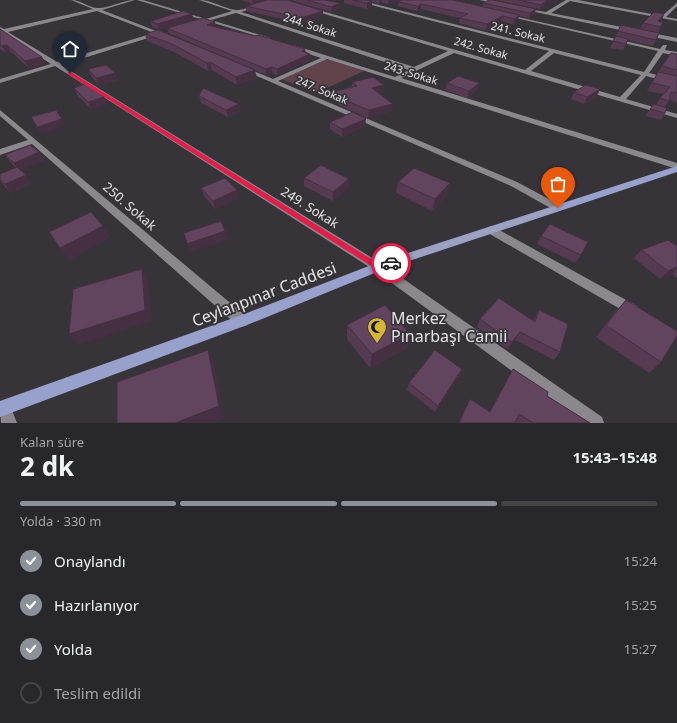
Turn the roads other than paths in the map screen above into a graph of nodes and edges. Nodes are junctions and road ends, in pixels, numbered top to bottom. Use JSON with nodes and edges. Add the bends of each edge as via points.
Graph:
{"nodes":[{"id":1,"x":73,"y":0,"type":"edge"},
{"id":2,"x":133,"y":0,"type":"edge"},
{"id":3,"x":139,"y":0,"type":"edge"},
{"id":4,"x":201,"y":0,"type":"edge"},
{"id":5,"x":276,"y":0,"type":"edge"},
{"id":6,"x":354,"y":0,"type":"edge"},
{"id":7,"x":482,"y":0,"type":"edge"},
{"id":8,"x":570,"y":0,"type":"edge"},
{"id":9,"x":603,"y":0,"type":"edge"},
{"id":10,"x":594,"y":4,"type":"junction"},
{"id":11,"x":677,"y":4,"type":"edge"},
{"id":12,"x":392,"y":5,"type":"dead end"},
{"id":13,"x":504,"y":5,"type":"edge"},
{"id":14,"x":302,"y":7,"type":"edge"},
{"id":15,"x":384,"y":8,"type":"junction"},
{"id":16,"x":518,"y":8,"type":"edge"},
{"id":17,"x":96,"y":10,"type":"junction"},
{"id":18,"x":236,"y":11,"type":"junction"},
{"id":19,"x":500,"y":14,"type":"edge"},
{"id":20,"x":547,"y":14,"type":"junction"},
{"id":21,"x":663,"y":17,"type":"junction"},
{"id":22,"x":206,"y":20,"type":"junction"},
{"id":23,"x":677,"y":20,"type":"edge"},
{"id":24,"x":193,"y":24,"type":"edge"},
{"id":25,"x":1,"y":31,"type":"edge"},
{"id":26,"x":163,"y":32,"type":"junction"},
{"id":27,"x":675,"y":38,"type":"edge"},
{"id":28,"x":173,"y":39,"type":"edge"},
{"id":29,"x":274,"y":41,"type":"edge"},
{"id":30,"x":289,"y":46,"type":"edge"},
{"id":31,"x":661,"y":50,"type":"junction"},
{"id":32,"x":454,"y":51,"type":"junction"},
{"id":33,"x":553,"y":51,"type":"junction"},
{"id":34,"x":677,"y":54,"type":"edge"},
{"id":35,"x":327,"y":57,"type":"junction"},
{"id":36,"x":56,"y":64,"type":"junction"},
{"id":37,"x":237,"y":66,"type":"edge"},
{"id":38,"x":413,"y":69,"type":"junction"},
{"id":39,"x":526,"y":72,"type":"junction"},
{"id":40,"x":645,"y":74,"type":"junction"},
{"id":41,"x":395,"y":79,"type":"junction"},
{"id":42,"x":0,"y":81,"type":"edge"},
{"id":43,"x":273,"y":81,"type":"junction"},
{"id":44,"x":677,"y":82,"type":"edge"},
{"id":45,"x":622,"y":99,"type":"junction"},
{"id":46,"x":0,"y":112,"type":"edge"},
{"id":47,"x":677,"y":116,"type":"edge"},
{"id":48,"x":34,"y":141,"type":"junction"},
{"id":49,"x":0,"y":152,"type":"edge"},
{"id":50,"x":677,"y":167,"type":"edge"},
{"id":51,"x":558,"y":208,"type":"junction"},
{"id":52,"x":492,"y":230,"type":"junction"},
{"id":53,"x":378,"y":267,"type":"junction"},
{"id":54,"x":642,"y":315,"type":"edge"},
{"id":55,"x":242,"y":321,"type":"junction"},
{"id":56,"x":2,"y":409,"type":"edge"},
{"id":57,"x":9,"y":423,"type":"edge"},
{"id":58,"x":596,"y":423,"type":"edge"}],
"edges":[{"from":1,"to":17,"type":"street"},
{"from":2,"to":17,"type":"street"},
{"from":3,"to":22,"type":"street"},
{"from":4,"to":18,"type":"street","name":"244. Sokak"},
{"from":5,"to":18,"type":"street"},
{"from":6,"to":15,"type":"street","name":"241. Sokak"},
{"from":7,"to":13,"type":"street"},
{"from":8,"to":10,"type":"street"},
{"from":8,"to":20,"type":"street"},
{"from":9,"to":10,"type":"street"},
{"from":10,"to":21,"type":"street"},
{"from":11,"to":21,"type":"street"},
{"from":12,"to":15,"type":"street"},
{"from":14,"to":32,"type":"street","name":"242. Sokak"},
{"from":15,"to":33,"type":"street","name":"241. Sokak"},
{"from":16,"to":20,"type":"street"},
{"from":17,"to":25,"type":"street"},
{"from":17,"to":26,"type":"street"},
{"from":18,"to":22,"type":"street"},
{"from":18,"to":38,"type":"street","name":"244. Sokak"},
{"from":19,"to":31,"type":"street"},
{"from":20,"to":27,"type":"street"},
{"from":21,"to":23,"type":"street"},
{"from":22,"to":24,"type":"street"},
{"from":22,"to":29,"type":"street"},
{"from":25,"to":36,"type":"street","name":"249. Sokak"},
{"from":26,"to":28,"type":"street"},
{"from":26,"to":36,"type":"street"},
{"from":27,"to":31,"type":"street"},
{"from":30,"to":35,"type":"street","name":"243. Sokak"},
{"from":31,"to":34,"type":"street"},
{"from":31,"to":40,"type":"street"},
{"from":32,"to":38,"type":"street"},
{"from":32,"to":39,"type":"street","name":"242. Sokak"},
{"from":33,"to":39,"type":"street"},
{"from":33,"to":40,"type":"street","name":"241. Sokak"},
{"from":35,"to":41,"type":"street","name":"243. Sokak"},
{"from":35,"to":43,"type":"street"},
{"from":36,"to":42,"type":"street"},
{"from":36,"to":53,"type":"street","name":"249. Sokak"},
{"from":37,"to":43,"type":"street","name":"247. Sokak"},
{"from":38,"to":41,"type":"street"},
{"from":39,"to":45,"type":"street","name":"242. Sokak"},
{"from":40,"to":44,"type":"street","name":"241. Sokak"},
{"from":40,"to":45,"type":"street"},
{"from":41,"to":50,"type":"street","name":"243. Sokak"},
{"from":43,"to":51,"type":"street","name":"247. Sokak","via":[[514,184]]},
{"from":45,"to":47,"type":"street","name":"242. Sokak"},
{"from":46,"to":48,"type":"street","name":"250. Sokak"},
{"from":48,"to":49,"type":"street"},
{"from":48,"to":55,"type":"street","name":"250. Sokak"},
{"from":50,"to":51,"type":"main road","name":"Ceylanpınar Caddesi"},
{"from":51,"to":52,"type":"main road","name":"Ceylanpınar Caddesi"},
{"from":52,"to":53,"type":"main road","name":"Ceylanpınar Caddesi"},
{"from":52,"to":54,"type":"street"},
{"from":53,"to":55,"type":"main road","name":"Ceylanpınar Caddesi"},
{"from":53,"to":58,"type":"street","name":"249. Sokak"},
{"from":55,"to":56,"type":"main road","name":"Ceylanpınar Caddesi"},
{"from":56,"to":57,"type":"street"}]}
